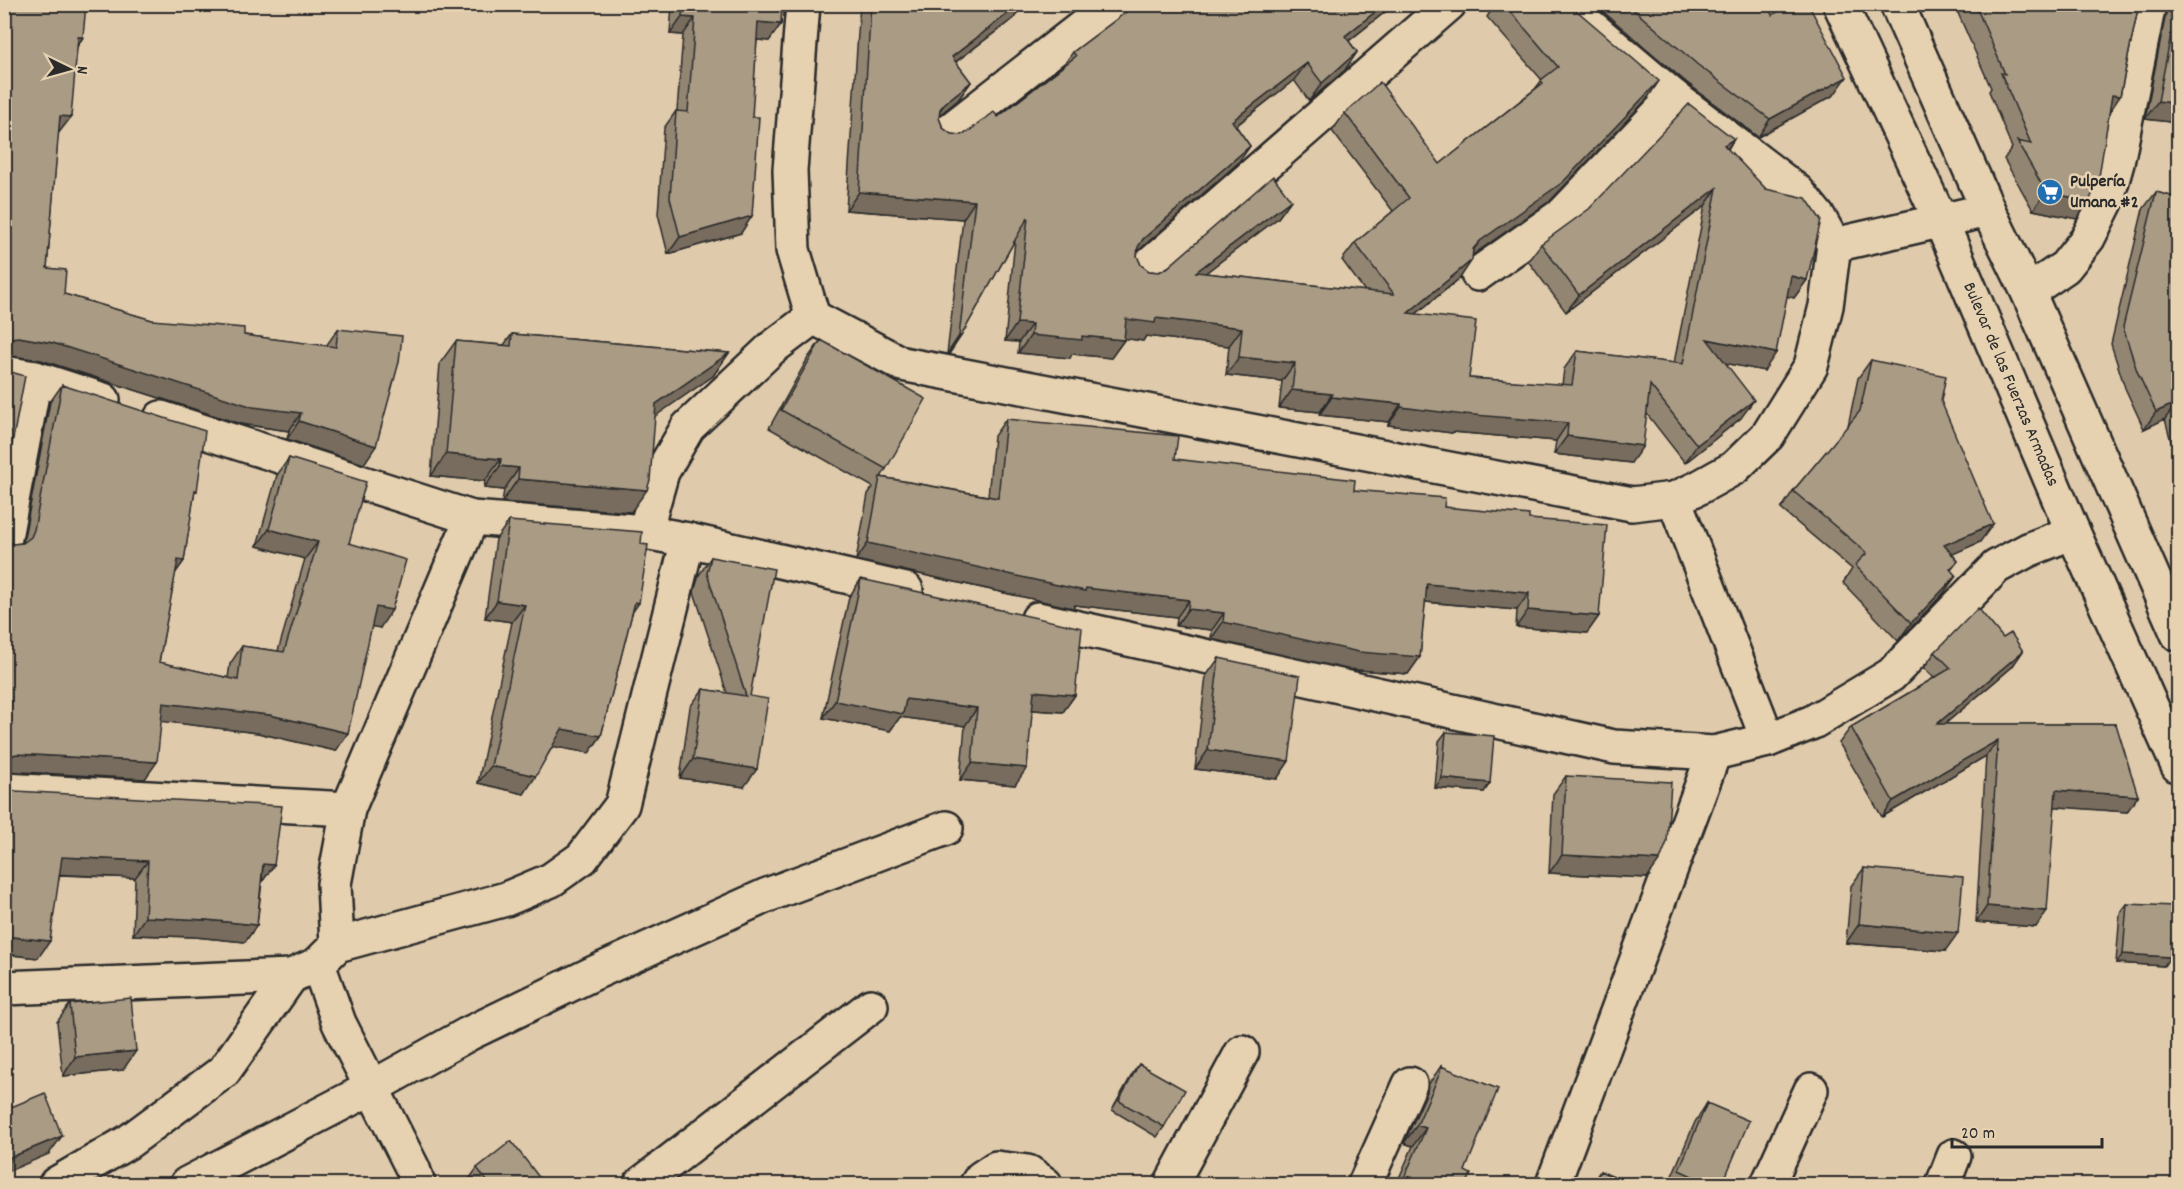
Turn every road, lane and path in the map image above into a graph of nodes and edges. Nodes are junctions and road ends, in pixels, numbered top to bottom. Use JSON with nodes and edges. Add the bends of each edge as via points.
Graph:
{"nodes":[{"id":1,"x":803,"y":4,"type":"edge"},
{"id":2,"x":1112,"y":4,"type":"edge"},
{"id":3,"x":1449,"y":4,"type":"edge"},
{"id":4,"x":1564,"y":4,"type":"edge"},
{"id":5,"x":1840,"y":4,"type":"edge"},
{"id":6,"x":1897,"y":4,"type":"edge"},
{"id":7,"x":2149,"y":4,"type":"edge"},
{"id":8,"x":1674,"y":97,"type":"junction"},
{"id":9,"x":945,"y":134,"type":"edge"},
{"id":10,"x":1988,"y":210,"type":"junction"},
{"id":11,"x":1941,"y":221,"type":"junction"},
{"id":12,"x":1834,"y":245,"type":"junction"},
{"id":13,"x":1143,"y":271,"type":"edge"},
{"id":14,"x":1478,"y":274,"type":"dead end"},
{"id":15,"x":2028,"y":292,"type":"junction"},
{"id":16,"x":813,"y":317,"type":"junction"},
{"id":17,"x":20,"y":376,"type":"edge"},
{"id":18,"x":1674,"y":499,"type":"junction"},
{"id":19,"x":472,"y":518,"type":"junction"},
{"id":20,"x":645,"y":532,"type":"junction"},
{"id":21,"x":2073,"y":532,"type":"junction"},
{"id":22,"x":688,"y":540,"type":"junction"},
{"id":23,"x":4,"y":543,"type":"edge"},
{"id":24,"x":940,"y":598,"type":"edge"},
{"id":25,"x":1009,"y":613,"type":"edge"},
{"id":26,"x":2178,"y":634,"type":"edge"},
{"id":27,"x":1768,"y":740,"type":"junction"},
{"id":28,"x":1714,"y":753,"type":"junction"},
{"id":29,"x":2178,"y":766,"type":"edge"},
{"id":30,"x":4,"y":790,"type":"edge"},
{"id":31,"x":348,"y":809,"type":"junction"},
{"id":32,"x":946,"y":828,"type":"dead end"},
{"id":33,"x":315,"y":962,"type":"junction"},
{"id":34,"x":4,"y":988,"type":"edge"},
{"id":35,"x":871,"y":1006,"type":"dead end"},
{"id":36,"x":1242,"y":1052,"type":"dead end"},
{"id":37,"x":1410,"y":1084,"type":"dead end"},
{"id":38,"x":371,"y":1088,"type":"junction"},
{"id":39,"x":1811,"y":1090,"type":"dead end"},
{"id":40,"x":56,"y":1185,"type":"edge"},
{"id":41,"x":187,"y":1185,"type":"edge"},
{"id":42,"x":418,"y":1185,"type":"edge"},
{"id":43,"x":640,"y":1185,"type":"edge"},
{"id":44,"x":977,"y":1185,"type":"edge"},
{"id":45,"x":1045,"y":1185,"type":"edge"},
{"id":46,"x":1171,"y":1185,"type":"edge"},
{"id":47,"x":1365,"y":1185,"type":"edge"},
{"id":48,"x":1553,"y":1185,"type":"edge"},
{"id":49,"x":1768,"y":1185,"type":"edge"}],
"edges":[{"from":1,"to":16,"type":"street","via":[[790,170],[794,250]]},
{"from":2,"to":9,"type":"street"},
{"from":3,"to":13,"type":"street"},
{"from":4,"to":8,"type":"street"},
{"from":5,"to":11,"type":"street","name":"Bulevar de las Fuerzas Armadas"},
{"from":6,"to":10,"type":"street"},
{"from":7,"to":15,"type":"street","via":[[2106,202],[2088,238],[2065,267]]},
{"from":8,"to":12,"type":"street","via":[[1797,191],[1820,218]]},
{"from":8,"to":14,"type":"street","via":[[1563,214]]},
{"from":10,"to":11,"type":"street"},
{"from":10,"to":15,"type":"street"},
{"from":11,"to":12,"type":"street"},
{"from":11,"to":21,"type":"street","name":"Bulevar de las Fuerzas Armadas"},
{"from":12,"to":18,"type":"street","via":[[1826,306],[1811,366],[1768,435],[1734,468]]},
{"from":15,"to":26,"type":"street"},
{"from":16,"to":18,"type":"street","via":[[902,364],[1632,504]]},
{"from":16,"to":20,"type":"street","via":[[772,348],[688,427],[662,472]]},
{"from":17,"to":19,"type":"street"},
{"from":17,"to":23,"type":"street"},
{"from":18,"to":27,"type":"street"},
{"from":19,"to":20,"type":"street"},
{"from":19,"to":31,"type":"street"},
{"from":20,"to":22,"type":"street"},
{"from":21,"to":27,"type":"street","via":[[1996,567],[1891,675],[1813,722]]},
{"from":21,"to":29,"type":"street","name":"Bulevar de las Fuerzas Armadas"},
{"from":22,"to":24,"type":"street"},
{"from":22,"to":33,"type":"street","via":[[622,805],[582,858],[551,880],[506,899]]},
{"from":25,"to":28,"type":"street","via":[[1614,747]]},
{"from":27,"to":28,"type":"street"},
{"from":28,"to":48,"type":"street"},
{"from":30,"to":31,"type":"street"},
{"from":31,"to":33,"type":"street"},
{"from":32,"to":38,"type":"street","via":[[765,896],[468,1034]]},
{"from":33,"to":34,"type":"street"},
{"from":33,"to":38,"type":"street"},
{"from":33,"to":40,"type":"street","via":[[224,1071],[128,1142]]},
{"from":35,"to":43,"type":"street"},
{"from":36,"to":46,"type":"street"},
{"from":37,"to":47,"type":"street"},
{"from":38,"to":41,"type":"street"},
{"from":38,"to":42,"type":"street"},
{"from":39,"to":49,"type":"street"},
{"from":44,"to":45,"type":"street","via":[[996,1168],[1028,1172]]}]}
